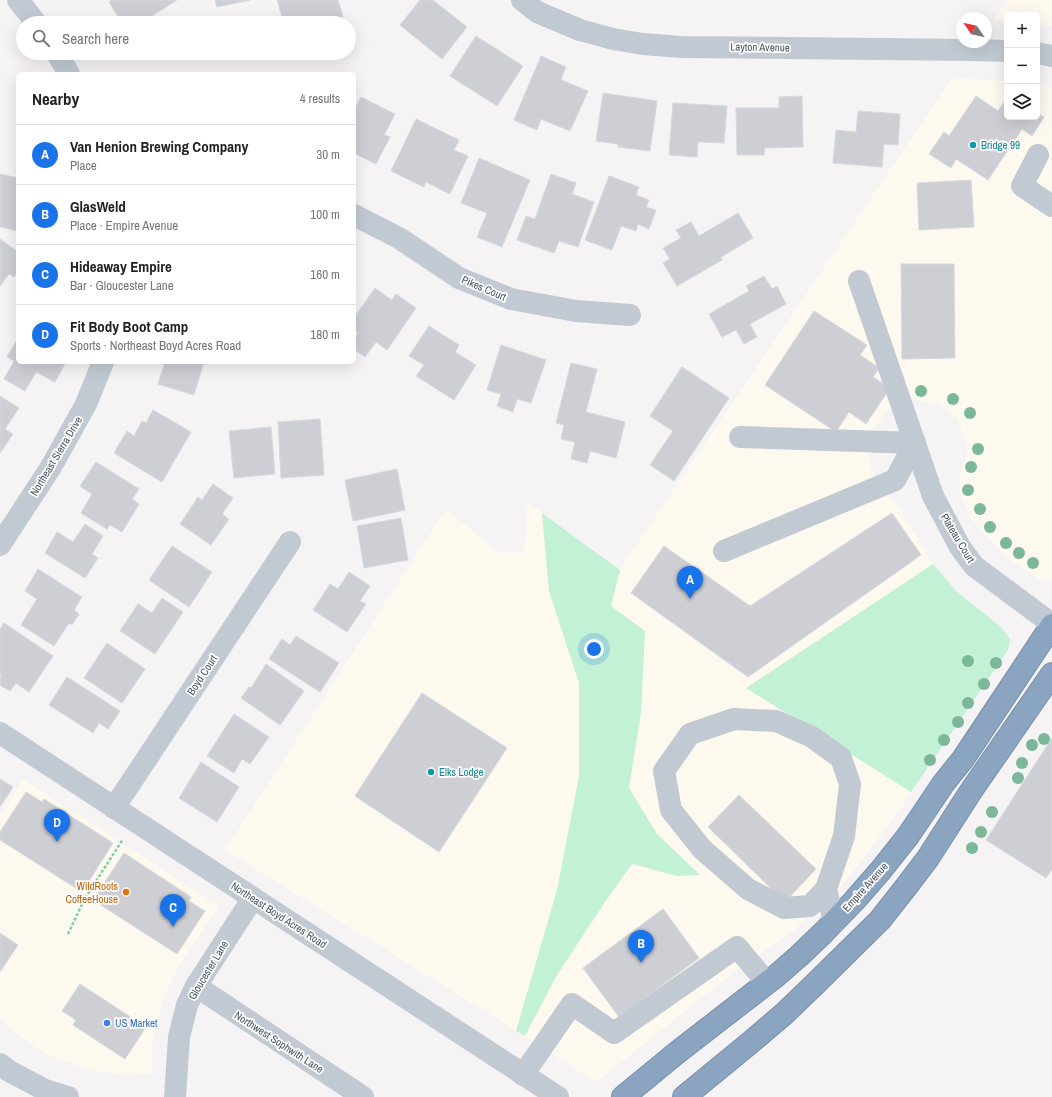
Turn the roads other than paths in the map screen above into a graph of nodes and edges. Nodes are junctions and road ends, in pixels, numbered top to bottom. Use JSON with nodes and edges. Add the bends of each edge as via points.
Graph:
{"nodes":[{"id":1,"x":522,"y":0,"type":"edge"},
{"id":2,"x":23,"y":2,"type":"edge"},
{"id":3,"x":32,"y":16,"type":"edge"},
{"id":4,"x":1004,"y":51,"type":"edge"},
{"id":5,"x":1040,"y":54,"type":"edge"},
{"id":6,"x":1052,"y":56,"type":"edge"},
{"id":7,"x":61,"y":60,"type":"edge"},
{"id":8,"x":68,"y":72,"type":"edge"},
{"id":9,"x":1038,"y":155,"type":"dead end"},
{"id":10,"x":1052,"y":206,"type":"edge"},
{"id":11,"x":356,"y":216,"type":"edge"},
{"id":12,"x":859,"y":281,"type":"dead end"},
{"id":13,"x":630,"y":315,"type":"dead end"},
{"id":14,"x":102,"y":364,"type":"edge"},
{"id":15,"x":740,"y":437,"type":"dead end"},
{"id":16,"x":915,"y":443,"type":"junction"},
{"id":17,"x":290,"y":542,"type":"dead end"},
{"id":18,"x":0,"y":545,"type":"edge"},
{"id":19,"x":724,"y":551,"type":"dead end"},
{"id":20,"x":1052,"y":626,"type":"edge"},
{"id":21,"x":1052,"y":674,"type":"edge"},
{"id":22,"x":0,"y":733,"type":"edge"},
{"id":23,"x":985,"y":772,"type":"junction"},
{"id":24,"x":943,"y":784,"type":"junction"},
{"id":25,"x":114,"y":808,"type":"junction"},
{"id":26,"x":826,"y":889,"type":"junction"},
{"id":27,"x":253,"y":898,"type":"junction"},
{"id":28,"x":897,"y":898,"type":"junction"},
{"id":29,"x":834,"y":922,"type":"junction"},
{"id":30,"x":767,"y":983,"type":"junction"},
{"id":31,"x":196,"y":986,"type":"junction"},
{"id":32,"x":0,"y":1064,"type":"edge"},
{"id":33,"x":711,"y":1074,"type":"junction"},
{"id":34,"x":524,"y":1075,"type":"junction"},
{"id":35,"x":68,"y":1097,"type":"edge"},
{"id":36,"x":175,"y":1097,"type":"edge"},
{"id":37,"x":363,"y":1097,"type":"edge"},
{"id":38,"x":558,"y":1097,"type":"edge"},
{"id":39,"x":623,"y":1097,"type":"edge"},
{"id":40,"x":684,"y":1097,"type":"edge"},
{"id":41,"x":701,"y":1097,"type":"edge"}],
"edges":[{"from":1,"to":4,"type":"street","name":"Layton Avenue","via":[[537,12],[580,30],[643,44],[681,47]]},
{"from":2,"to":3,"type":"street"},
{"from":5,"to":6,"type":"street"},
{"from":7,"to":8,"type":"street"},
{"from":9,"to":10,"type":"street","via":[[1022,186]]},
{"from":11,"to":13,"type":"street","name":"Pikes Court","via":[[399,238],[459,278],[511,299],[576,311]]},
{"from":12,"to":16,"type":"street","name":"Plateau Court"},
{"from":14,"to":18,"type":"street","name":"Northeast Sierra Drive","via":[[86,404],[51,467]]},
{"from":15,"to":16,"type":"street"},
{"from":16,"to":19,"type":"street","via":[[895,480]]},
{"from":16,"to":20,"type":"street","name":"Plateau Court","via":[[933,496],[960,547],[974,566]]},
{"from":17,"to":25,"type":"street","name":"Boyd Court"},
{"from":20,"to":23,"type":"highway","via":[[1046,654],[997,728]]},
{"from":20,"to":24,"type":"highway","name":"Empire Avenue","via":[[963,759]]},
{"from":21,"to":23,"type":"highway"},
{"from":22,"to":25,"type":"street","name":"Northeast Boyd Acres Road"},
{"from":23,"to":28,"type":"highway","via":[[928,858]]},
{"from":24,"to":28,"type":"highway","via":[[943,808],[891,881],[890,889]]},
{"from":24,"to":29,"type":"highway","name":"Empire Avenue","via":[[908,836]]},
{"from":25,"to":27,"type":"street","name":"Northeast Boyd Acres Road"},
{"from":26,"to":26,"type":"street","via":[[844,836],[850,784],[841,758],[812,737],[776,721],[734,719],[690,734],[664,771],[670,810],[702,850],[748,889],[784,908],[810,906]]},
{"from":26,"to":29,"type":"street"},
{"from":27,"to":31,"type":"street","name":"Gloucester Lane"},
{"from":27,"to":34,"type":"street","name":"Northeast Boyd Acres Road"},
{"from":28,"to":33,"type":"highway","via":[[880,920],[812,987]]},
{"from":29,"to":30,"type":"highway","name":"Empire Avenue"},
{"from":30,"to":34,"type":"street","via":[[737,947],[614,1033],[572,1004]]},
{"from":30,"to":39,"type":"highway","name":"Empire Avenue"},
{"from":31,"to":36,"type":"street","name":"Gloucester Lane","via":[[187,1005],[179,1037]]},
{"from":31,"to":37,"type":"street","name":"Northwest Sophwith Lane"},
{"from":32,"to":35,"type":"street","via":[[45,1090]]},
{"from":33,"to":40,"type":"highway"},
{"from":33,"to":41,"type":"highway"},
{"from":34,"to":38,"type":"street","name":"Northeast Boyd Acres Road"}]}
